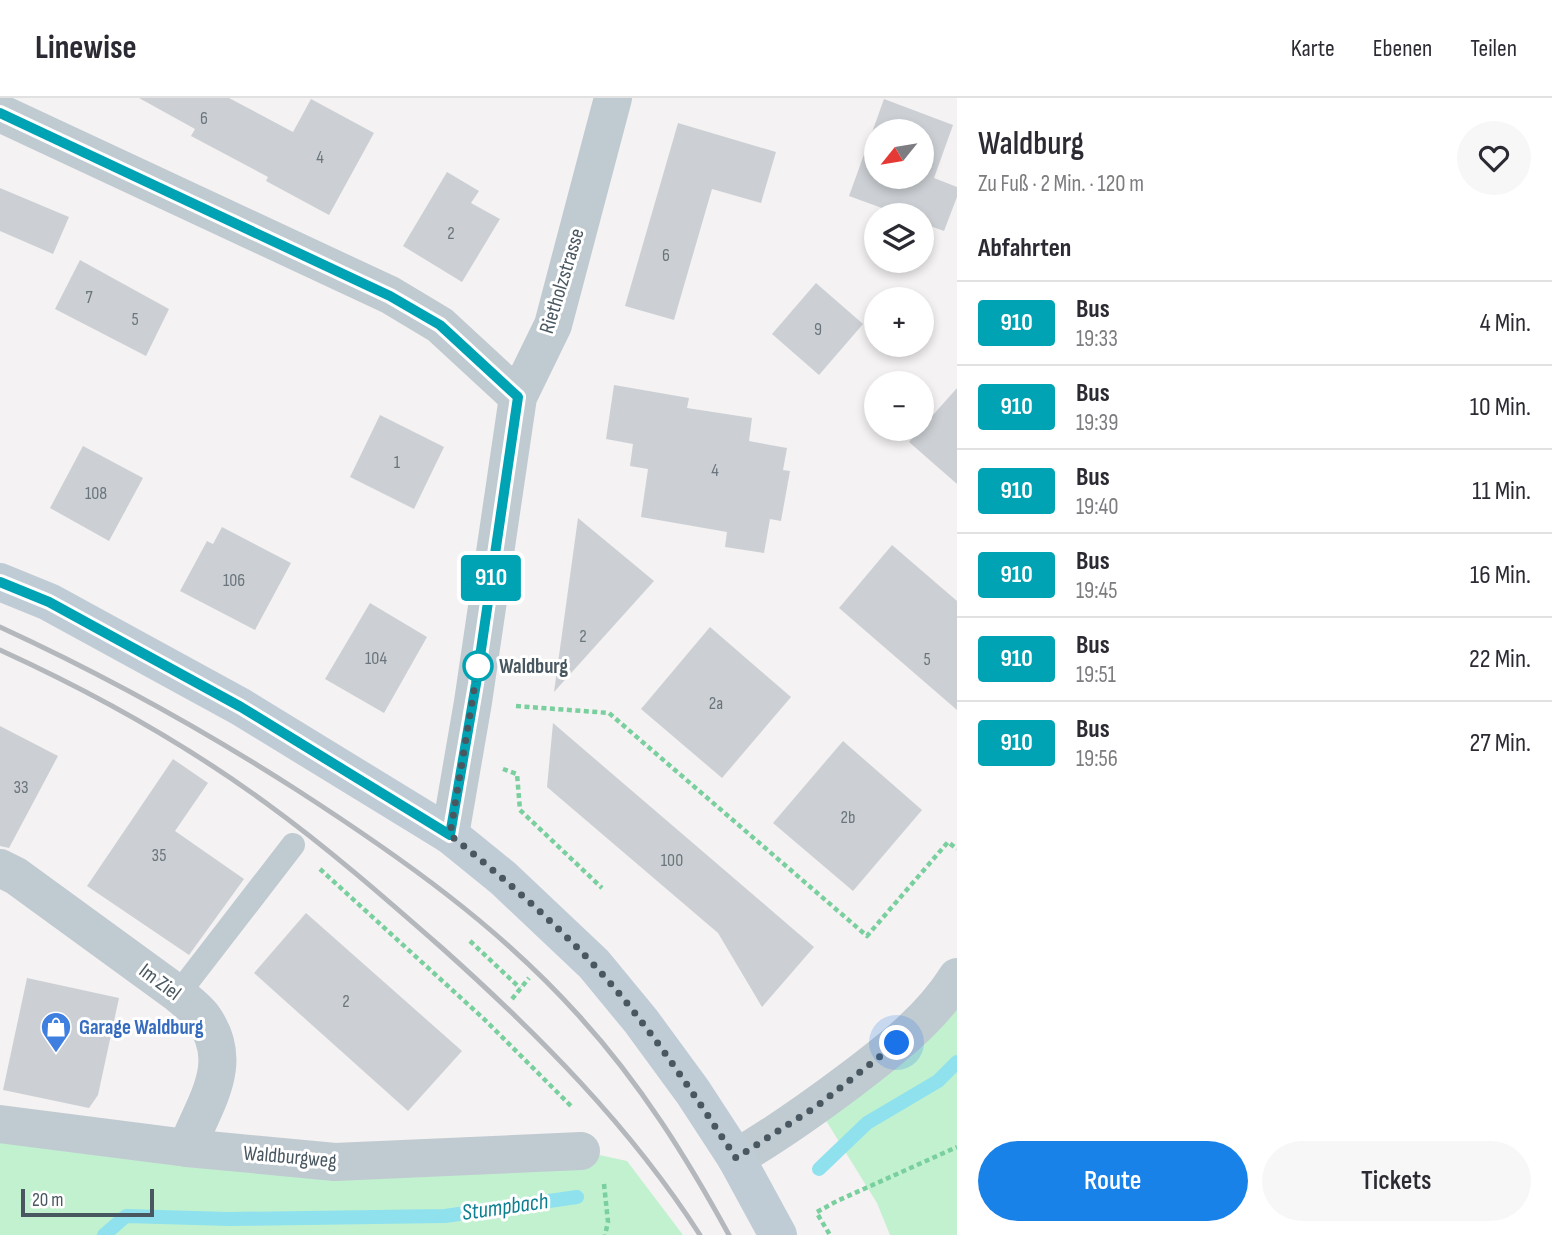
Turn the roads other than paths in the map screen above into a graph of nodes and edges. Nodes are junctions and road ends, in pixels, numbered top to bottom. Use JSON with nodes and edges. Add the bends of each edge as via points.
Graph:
{"nodes":[{"id":1,"x":613,"y":98,"type":"edge"},
{"id":2,"x":0,"y":114,"type":"edge"},
{"id":3,"x":518,"y":397,"type":"junction"},
{"id":4,"x":0,"y":582,"type":"edge"},
{"id":5,"x":450,"y":835,"type":"junction"},
{"id":6,"x":293,"y":845,"type":"road end"},
{"id":7,"x":0,"y":868,"type":"edge"},
{"id":8,"x":957,"y":977,"type":"edge"},
{"id":9,"x":178,"y":994,"type":"junction"},
{"id":10,"x":0,"y":1124,"type":"edge"},
{"id":11,"x":187,"y":1148,"type":"junction"},
{"id":12,"x":581,"y":1151,"type":"road end"},
{"id":13,"x":736,"y":1158,"type":"junction"},
{"id":14,"x":778,"y":1235,"type":"edge"}],
"edges":[{"from":1,"to":3,"type":"street","name":"Rietholzstrasse","via":[[553,325]]},
{"from":2,"to":3,"type":"street","via":[[390,296],[440,325]]},
{"from":3,"to":5,"type":"street","name":"Rietholzstrasse"},
{"from":4,"to":5,"type":"main road","via":[[49,602],[241,707]]},
{"from":5,"to":13,"type":"main road","via":[[503,877],[594,964],[656,1041]]},
{"from":6,"to":9,"type":"lane"},
{"from":7,"to":9,"type":"street","name":"Im Ziel"},
{"from":8,"to":13,"type":"street","via":[[916,1028],[817,1106]]},
{"from":9,"to":11,"type":"street","name":"Im Ziel","via":[[202,1017],[218,1047],[217,1081]]},
{"from":10,"to":11,"type":"street","name":"Waldburgweg"},
{"from":11,"to":12,"type":"street","name":"Waldburgweg","via":[[335,1162]]},
{"from":13,"to":14,"type":"main road"}]}
